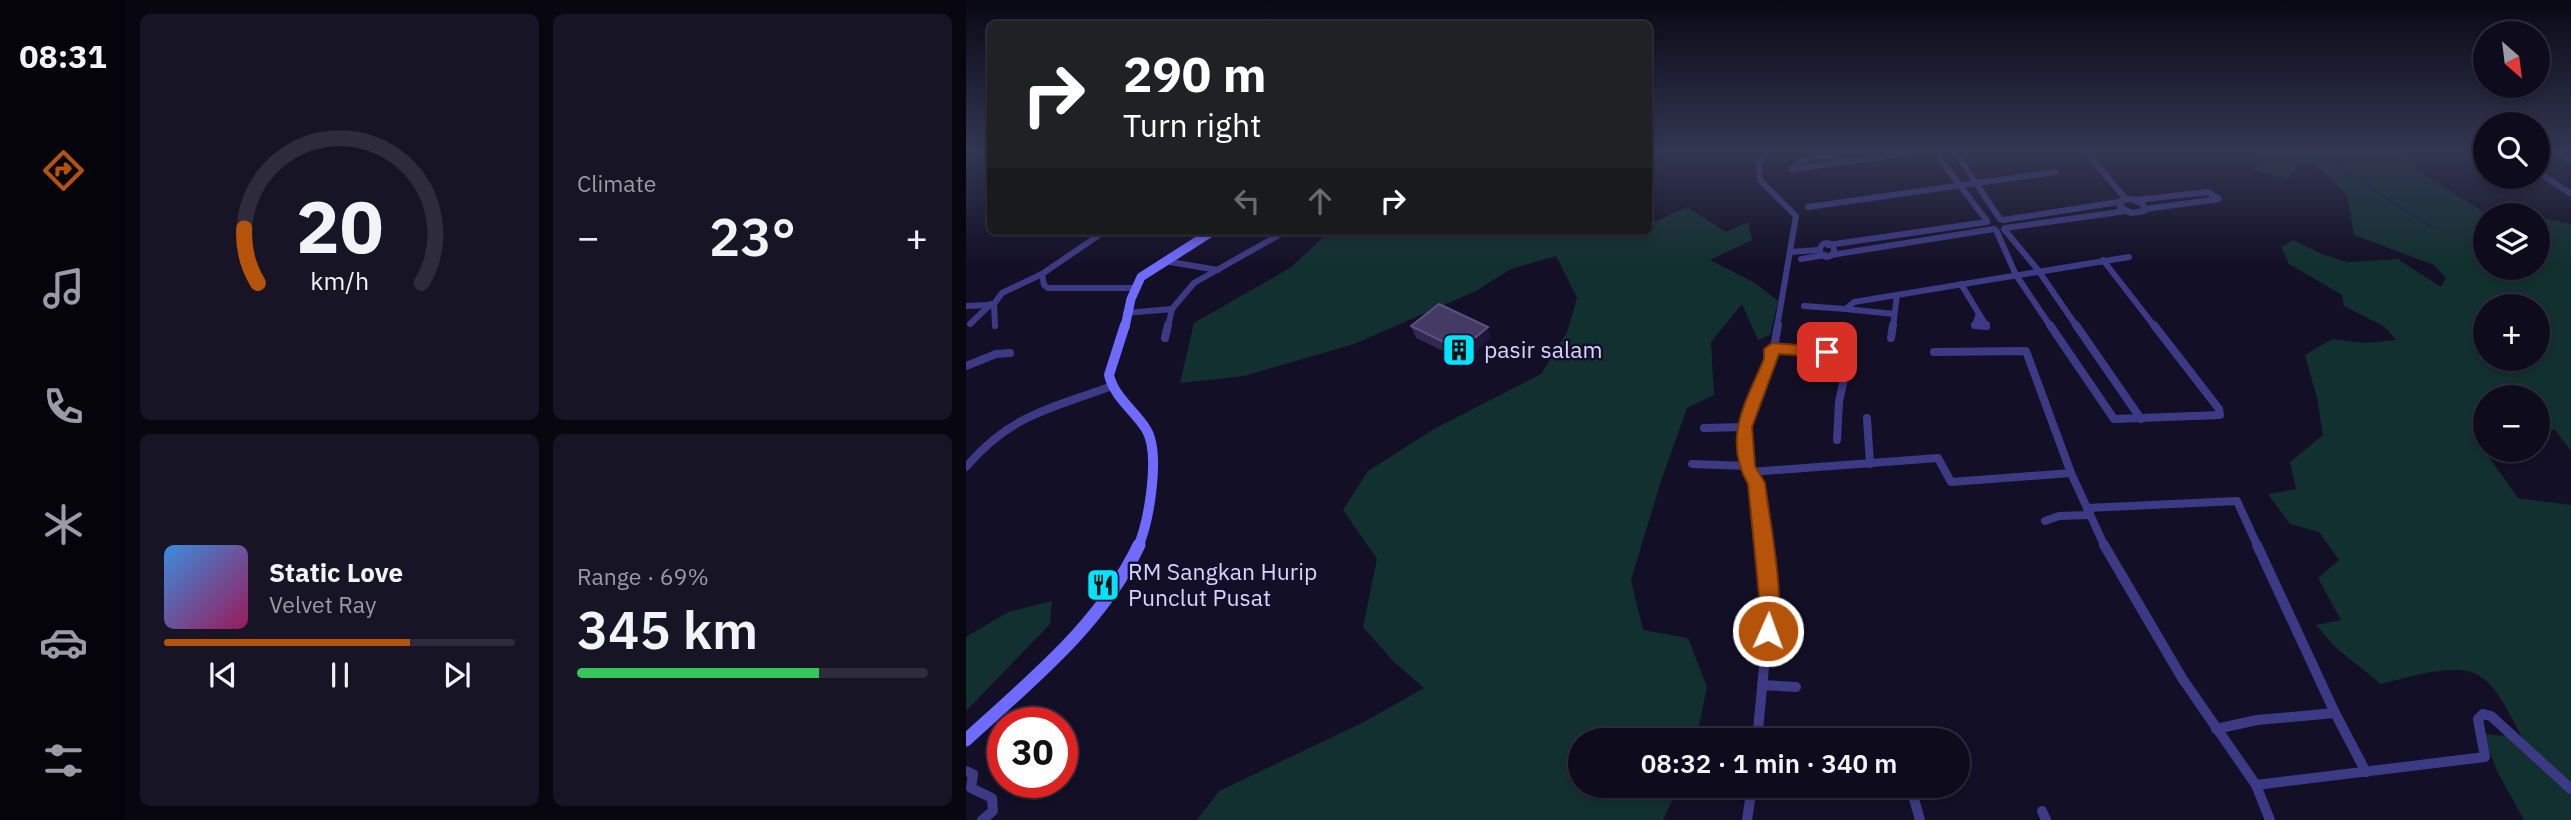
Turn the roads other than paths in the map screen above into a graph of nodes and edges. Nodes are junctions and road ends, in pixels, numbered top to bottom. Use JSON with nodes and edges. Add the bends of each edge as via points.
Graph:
{"nodes":[{"id":1,"x":1766,"y":188,"type":"edge"},
{"id":2,"x":1935,"y":188,"type":"edge"},
{"id":3,"x":1960,"y":188,"type":"edge"},
{"id":4,"x":1978,"y":188,"type":"edge"},
{"id":5,"x":2110,"y":188,"type":"edge"},
{"id":6,"x":2136,"y":200,"type":"junction"},
{"id":7,"x":2122,"y":205,"type":"junction"},
{"id":8,"x":1808,"y":207,"type":"dead end"},
{"id":9,"x":2145,"y":209,"type":"junction"},
{"id":10,"x":1997,"y":225,"type":"junction"},
{"id":11,"x":1099,"y":235,"type":"edge"},
{"id":12,"x":1206,"y":235,"type":"edge"},
{"id":13,"x":1279,"y":235,"type":"edge"},
{"id":14,"x":1831,"y":251,"type":"junction"},
{"id":15,"x":1790,"y":252,"type":"junction"},
{"id":16,"x":2129,"y":257,"type":"dead end"},
{"id":17,"x":1801,"y":259,"type":"dead end"},
{"id":18,"x":2104,"y":260,"type":"junction"},
{"id":19,"x":1164,"y":261,"type":"junction"},
{"id":20,"x":1218,"y":270,"type":"junction"},
{"id":21,"x":2038,"y":270,"type":"junction"},
{"id":22,"x":1042,"y":275,"type":"junction"},
{"id":23,"x":2016,"y":275,"type":"junction"},
{"id":24,"x":1961,"y":284,"type":"junction"},
{"id":25,"x":1133,"y":288,"type":"junction"},
{"id":26,"x":1897,"y":295,"type":"junction"},
{"id":27,"x":993,"y":304,"type":"junction"},
{"id":28,"x":966,"y":306,"type":"edge"},
{"id":29,"x":1804,"y":306,"type":"dead end"},
{"id":30,"x":1172,"y":309,"type":"junction"},
{"id":31,"x":1846,"y":309,"type":"junction"},
{"id":32,"x":1126,"y":313,"type":"junction"},
{"id":33,"x":1895,"y":314,"type":"junction"},
{"id":34,"x":1978,"y":316,"type":"dead end"},
{"id":35,"x":970,"y":324,"type":"dead end"},
{"id":36,"x":995,"y":326,"type":"dead end"},
{"id":37,"x":1165,"y":338,"type":"dead end"},
{"id":38,"x":1891,"y":338,"type":"dead end"},
{"id":39,"x":1772,"y":349,"type":"junction"},
{"id":40,"x":1934,"y":352,"type":"dead end"},
{"id":41,"x":1010,"y":353,"type":"dead end"},
{"id":42,"x":966,"y":366,"type":"edge"},
{"id":43,"x":1112,"y":386,"type":"junction"},
{"id":44,"x":1867,"y":418,"type":"dead end"},
{"id":45,"x":2141,"y":419,"type":"junction"},
{"id":46,"x":1744,"y":427,"type":"junction"},
{"id":47,"x":1704,"y":428,"type":"dead end"},
{"id":48,"x":1837,"y":440,"type":"dead end"},
{"id":49,"x":1692,"y":464,"type":"dead end"},
{"id":50,"x":1870,"y":464,"type":"junction"},
{"id":51,"x":966,"y":467,"type":"edge"},
{"id":52,"x":1748,"y":469,"type":"junction"},
{"id":53,"x":2071,"y":473,"type":"junction"},
{"id":54,"x":2089,"y":512,"type":"junction"},
{"id":55,"x":2045,"y":521,"type":"dead end"},
{"id":56,"x":1762,"y":685,"type":"junction"},
{"id":57,"x":1797,"y":687,"type":"dead end"},
{"id":58,"x":2335,"y":713,"type":"junction"},
{"id":59,"x":1758,"y":728,"type":"edge"},
{"id":60,"x":2216,"y":729,"type":"junction"},
{"id":61,"x":966,"y":740,"type":"edge"},
{"id":62,"x":966,"y":771,"type":"edge"},
{"id":63,"x":2366,"y":772,"type":"junction"},
{"id":64,"x":2256,"y":785,"type":"junction"},
{"id":65,"x":2571,"y":789,"type":"edge"},
{"id":66,"x":1750,"y":798,"type":"edge"},
{"id":67,"x":1914,"y":798,"type":"edge"},
{"id":68,"x":982,"y":820,"type":"edge"},
{"id":69,"x":1747,"y":820,"type":"edge"},
{"id":70,"x":1920,"y":820,"type":"edge"},
{"id":71,"x":2269,"y":820,"type":"edge"}],
"edges":[{"from":1,"to":15,"type":"street","via":[[1796,216]]},
{"from":2,"to":8,"type":"street"},
{"from":3,"to":10,"type":"street"},
{"from":4,"to":10,"type":"street"},
{"from":5,"to":7,"type":"street"},
{"from":6,"to":7,"type":"street"},
{"from":6,"to":9,"type":"street"},
{"from":6,"to":9,"type":"street","via":[[2208,191],[2219,199]]},
{"from":7,"to":9,"type":"street","via":[[2137,213]]},
{"from":7,"to":10,"type":"street"},
{"from":7,"to":10,"type":"street"},
{"from":10,"to":14,"type":"street"},
{"from":10,"to":21,"type":"street"},
{"from":10,"to":23,"type":"street"},
{"from":11,"to":22,"type":"street"},
{"from":12,"to":19,"type":"main road"},
{"from":13,"to":20,"type":"street"},
{"from":14,"to":15,"type":"street"},
{"from":14,"to":17,"type":"street"},
{"from":15,"to":39,"type":"street"},
{"from":16,"to":18,"type":"street"},
{"from":18,"to":21,"type":"street"},
{"from":18,"to":45,"type":"street","via":[[2220,413],[2216,418]]},
{"from":19,"to":20,"type":"street"},
{"from":19,"to":25,"type":"main road"},
{"from":20,"to":30,"type":"street","via":[[1185,291]]},
{"from":21,"to":23,"type":"street"},
{"from":21,"to":45,"type":"street"},
{"from":22,"to":25,"type":"street","via":[[1048,288]]},
{"from":22,"to":27,"type":"street","via":[[1006,290]]},
{"from":23,"to":24,"type":"street"},
{"from":23,"to":45,"type":"street","via":[[2114,419]]},
{"from":24,"to":26,"type":"street"},
{"from":24,"to":34,"type":"street"},
{"from":25,"to":32,"type":"main road"},
{"from":26,"to":31,"type":"street","via":[[1854,302]]},
{"from":26,"to":33,"type":"street"},
{"from":27,"to":28,"type":"street"},
{"from":27,"to":35,"type":"street"},
{"from":27,"to":36,"type":"street"},
{"from":29,"to":31,"type":"street"},
{"from":30,"to":32,"type":"street"},
{"from":30,"to":37,"type":"street"},
{"from":31,"to":33,"type":"street"},
{"from":32,"to":43,"type":"main road","via":[[1123,338],[1109,369]]},
{"from":33,"to":38,"type":"street"},
{"from":39,"to":46,"type":"street"},
{"from":39,"to":48,"type":"street","via":[[1849,355]]},
{"from":40,"to":53,"type":"street","via":[[2026,351]]},
{"from":41,"to":42,"type":"street"},
{"from":43,"to":51,"type":"street","via":[[1015,421],[985,442]]},
{"from":43,"to":61,"type":"main road","via":[[1150,435],[1148,502],[1141,540],[1112,594],[1047,664]]},
{"from":44,"to":50,"type":"street"},
{"from":46,"to":47,"type":"street"},
{"from":46,"to":52,"type":"street"},
{"from":49,"to":52,"type":"street"},
{"from":50,"to":52,"type":"street"},
{"from":50,"to":53,"type":"street","via":[[1940,458],[1947,479],[1953,482]]},
{"from":52,"to":56,"type":"street","via":[[1757,483],[1770,605]]},
{"from":53,"to":54,"type":"street"},
{"from":54,"to":55,"type":"street"},
{"from":54,"to":58,"type":"street","via":[[2237,500]]},
{"from":54,"to":60,"type":"street","via":[[2106,549]]},
{"from":56,"to":57,"type":"street"},
{"from":56,"to":59,"type":"street"},
{"from":58,"to":60,"type":"street"},
{"from":58,"to":63,"type":"street"},
{"from":60,"to":64,"type":"street"},
{"from":62,"to":68,"type":"street","via":[[973,774],[971,788],[992,799],[993,811]]},
{"from":63,"to":64,"type":"street"},
{"from":63,"to":65,"type":"street","via":[[2485,757],[2478,719],[2483,714],[2491,716]]},
{"from":64,"to":71,"type":"street"},
{"from":66,"to":69,"type":"street"},
{"from":67,"to":70,"type":"street"}]}
